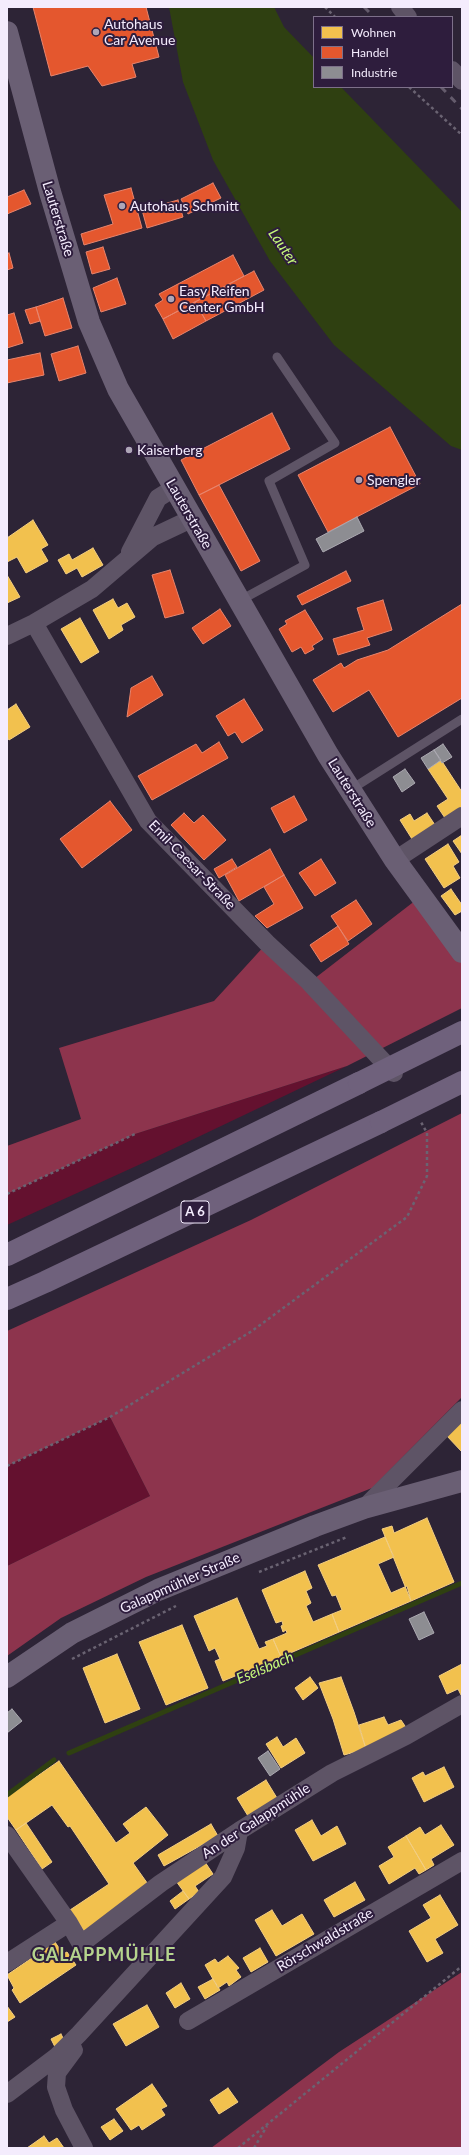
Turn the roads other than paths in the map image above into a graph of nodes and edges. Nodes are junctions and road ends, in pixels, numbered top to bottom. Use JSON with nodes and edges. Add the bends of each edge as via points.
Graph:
{"nodes":[{"id":1,"x":400,"y":7,"type":"edge"},
{"id":2,"x":407,"y":16,"type":"edge"},
{"id":3,"x":7,"y":32,"type":"edge"},
{"id":4,"x":453,"y":71,"type":"edge"},
{"id":5,"x":462,"y":82,"type":"edge"},
{"id":6,"x":277,"y":357,"type":"dead end"},
{"id":7,"x":174,"y":488,"type":"junction"},
{"id":8,"x":192,"y":519,"type":"junction"},
{"id":9,"x":126,"y":559,"type":"junction"},
{"id":10,"x":239,"y":602,"type":"junction"},
{"id":11,"x":34,"y":623,"type":"junction"},
{"id":12,"x":7,"y":636,"type":"edge"},
{"id":13,"x":462,"y":719,"type":"edge"},
{"id":14,"x":350,"y":790,"type":"junction"},
{"id":15,"x":462,"y":816,"type":"edge"},
{"id":16,"x":395,"y":860,"type":"junction"},
{"id":17,"x":462,"y":952,"type":"edge"},
{"id":18,"x":462,"y":1032,"type":"edge"},
{"id":19,"x":394,"y":1073,"type":"dead end"},
{"id":20,"x":462,"y":1082,"type":"edge"},
{"id":21,"x":7,"y":1255,"type":"edge"},
{"id":22,"x":7,"y":1299,"type":"edge"},
{"id":23,"x":462,"y":1410,"type":"edge"},
{"id":24,"x":462,"y":1481,"type":"edge"},
{"id":25,"x":364,"y":1508,"type":"junction"},
{"id":26,"x":7,"y":1677,"type":"edge"},
{"id":27,"x":462,"y":1704,"type":"edge"},
{"id":28,"x":239,"y":1831,"type":"junction"},
{"id":29,"x":7,"y":1835,"type":"edge"},
{"id":30,"x":462,"y":1861,"type":"edge"},
{"id":31,"x":69,"y":1922,"type":"junction"},
{"id":32,"x":7,"y":1963,"type":"edge"},
{"id":33,"x":188,"y":2021,"type":"dead end"},
{"id":34,"x":80,"y":2034,"type":"junction"},
{"id":35,"x":7,"y":2094,"type":"edge"},
{"id":36,"x":84,"y":2148,"type":"edge"}],
"edges":[{"from":1,"to":2,"type":"street"},
{"from":3,"to":7,"type":"main road","name":"Lauterstraße","via":[[50,192],[89,322],[118,389]]},
{"from":4,"to":5,"type":"street"},
{"from":6,"to":10,"type":"lane","via":[[335,443],[269,481],[305,565]]},
{"from":7,"to":8,"type":"main road","name":"Lauterstraße"},
{"from":7,"to":9,"type":"street","via":[[158,498]]},
{"from":8,"to":9,"type":"street","via":[[153,538]]},
{"from":8,"to":10,"type":"main road","name":"Lauterstraße"},
{"from":9,"to":11,"type":"street","via":[[92,589]]},
{"from":10,"to":14,"type":"main road","name":"Lauterstraße"},
{"from":11,"to":12,"type":"street"},
{"from":11,"to":19,"type":"street","name":"Emil-Caesar-Straße","via":[[148,821],[267,943],[310,982]]},
{"from":13,"to":14,"type":"lane"},
{"from":14,"to":16,"type":"main road","name":"Lauterstraße"},
{"from":15,"to":16,"type":"street"},
{"from":16,"to":17,"type":"main road","name":"Lauterstraße"},
{"from":18,"to":21,"type":"highway","bridge":true},
{"from":20,"to":22,"type":"highway","number":"A 6","bridge":true},
{"from":23,"to":25,"type":"street","name":"Galappmühler Straße"},
{"from":24,"to":25,"type":"main road","name":"Galappmühler Straße"},
{"from":25,"to":26,"type":"main road","name":"Galappmühler Straße","via":[[158,1590],[72,1633]]},
{"from":27,"to":28,"type":"street","name":"An der Galappmühle","via":[[406,1736],[332,1773]]},
{"from":28,"to":31,"type":"street","name":"An der Galappmühle","via":[[161,1883],[81,1944]]},
{"from":28,"to":34,"type":"street","via":[[236,1848],[223,1877]]},
{"from":29,"to":31,"type":"street","name":"An der Galappmühle"},
{"from":30,"to":33,"type":"street","name":"Rörschwaldstraße"},
{"from":31,"to":32,"type":"street"},
{"from":34,"to":35,"type":"street","via":[[56,2057]]},
{"from":34,"to":36,"type":"street","via":[[58,2074],[56,2087],[64,2110]]}]}
